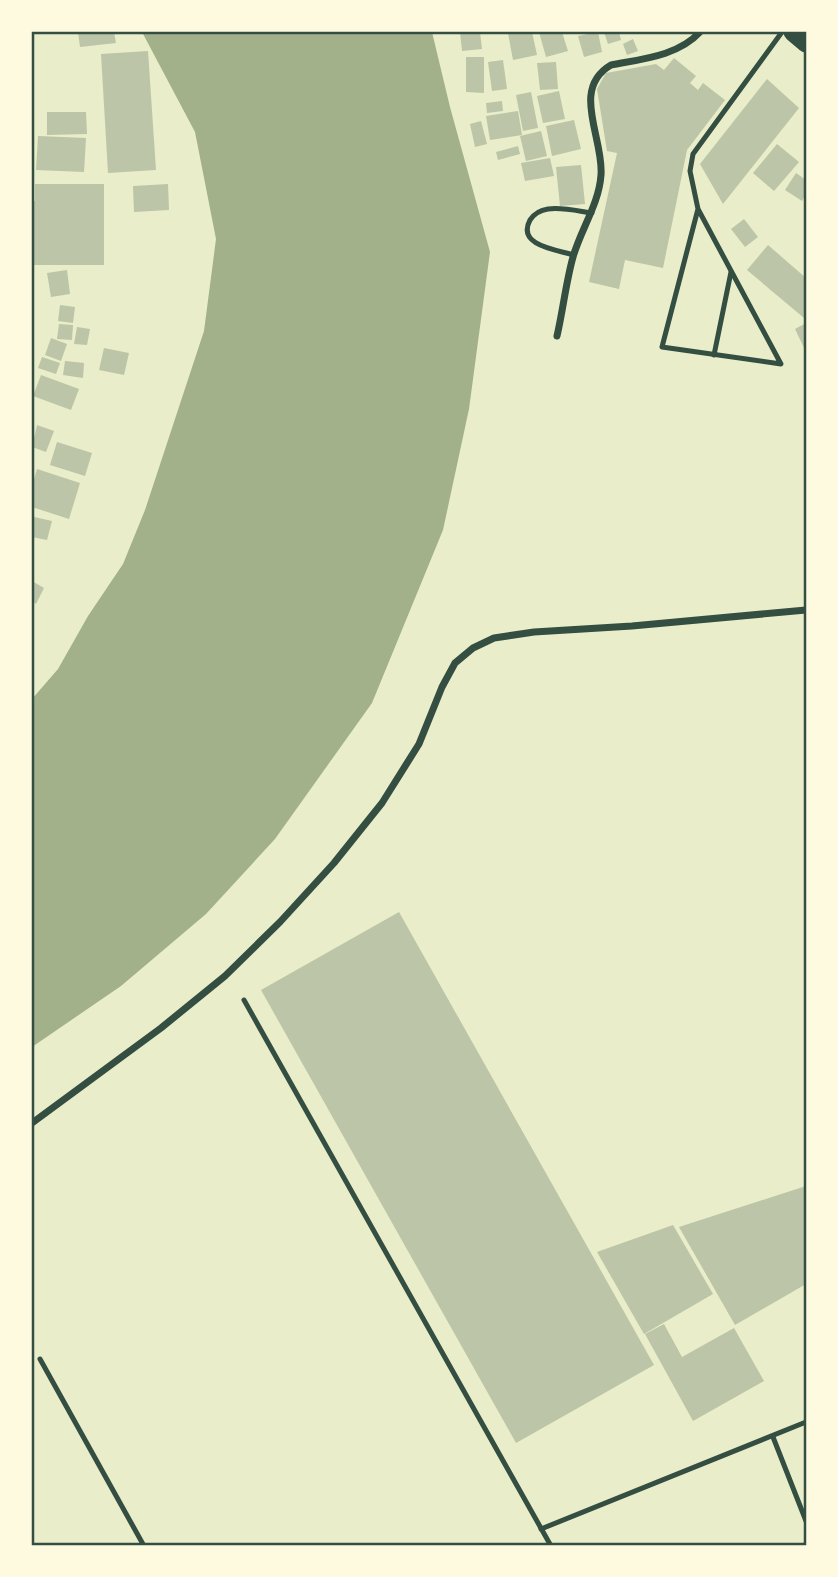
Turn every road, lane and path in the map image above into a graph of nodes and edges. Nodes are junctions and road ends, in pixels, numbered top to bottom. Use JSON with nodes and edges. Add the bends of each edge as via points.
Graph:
{"nodes":[{"id":1,"x":700,"y":32,"type":"edge"},
{"id":2,"x":782,"y":32,"type":"edge"},
{"id":3,"x":793,"y":32,"type":"edge"},
{"id":4,"x":807,"y":43,"type":"edge"},
{"id":5,"x":698,"y":209,"type":"junction"},
{"id":6,"x":592,"y":214,"type":"junction"},
{"id":7,"x":574,"y":255,"type":"junction"},
{"id":8,"x":731,"y":271,"type":"junction"},
{"id":9,"x":557,"y":336,"type":"dead end"},
{"id":10,"x":714,"y":355,"type":"junction"},
{"id":11,"x":807,"y":610,"type":"edge"},
{"id":12,"x":244,"y":1000,"type":"dead end"},
{"id":13,"x":32,"y":1123,"type":"edge"},
{"id":14,"x":40,"y":1359,"type":"dead end"},
{"id":15,"x":807,"y":1422,"type":"edge"},
{"id":16,"x":773,"y":1437,"type":"junction"},
{"id":17,"x":807,"y":1521,"type":"edge"},
{"id":18,"x":541,"y":1529,"type":"junction"},
{"id":19,"x":144,"y":1545,"type":"edge"},
{"id":20,"x":551,"y":1545,"type":"edge"}],
"edges":[{"from":1,"to":6,"type":"street","via":[[679,48],[611,65],[592,83],[590,104],[601,175]]},
{"from":2,"to":5,"type":"lane","via":[[693,154],[690,171]]},
{"from":3,"to":4,"type":"highway"},
{"from":5,"to":8,"type":"lane"},
{"from":5,"to":10,"type":"lane","via":[[662,347]]},
{"from":6,"to":7,"type":"street"},
{"from":6,"to":7,"type":"lane","via":[[550,209],[532,217],[528,226],[535,244]]},
{"from":7,"to":9,"type":"street"},
{"from":8,"to":10,"type":"lane"},
{"from":8,"to":10,"type":"lane","via":[[781,364]]},
{"from":11,"to":13,"type":"street","via":[[534,632],[494,638],[473,648],[455,663],[419,744],[382,803],[289,912],[225,976]]},
{"from":12,"to":18,"type":"lane"},
{"from":14,"to":19,"type":"lane"},
{"from":15,"to":16,"type":"lane"},
{"from":16,"to":17,"type":"lane"},
{"from":16,"to":18,"type":"lane"},
{"from":18,"to":20,"type":"lane"}]}
